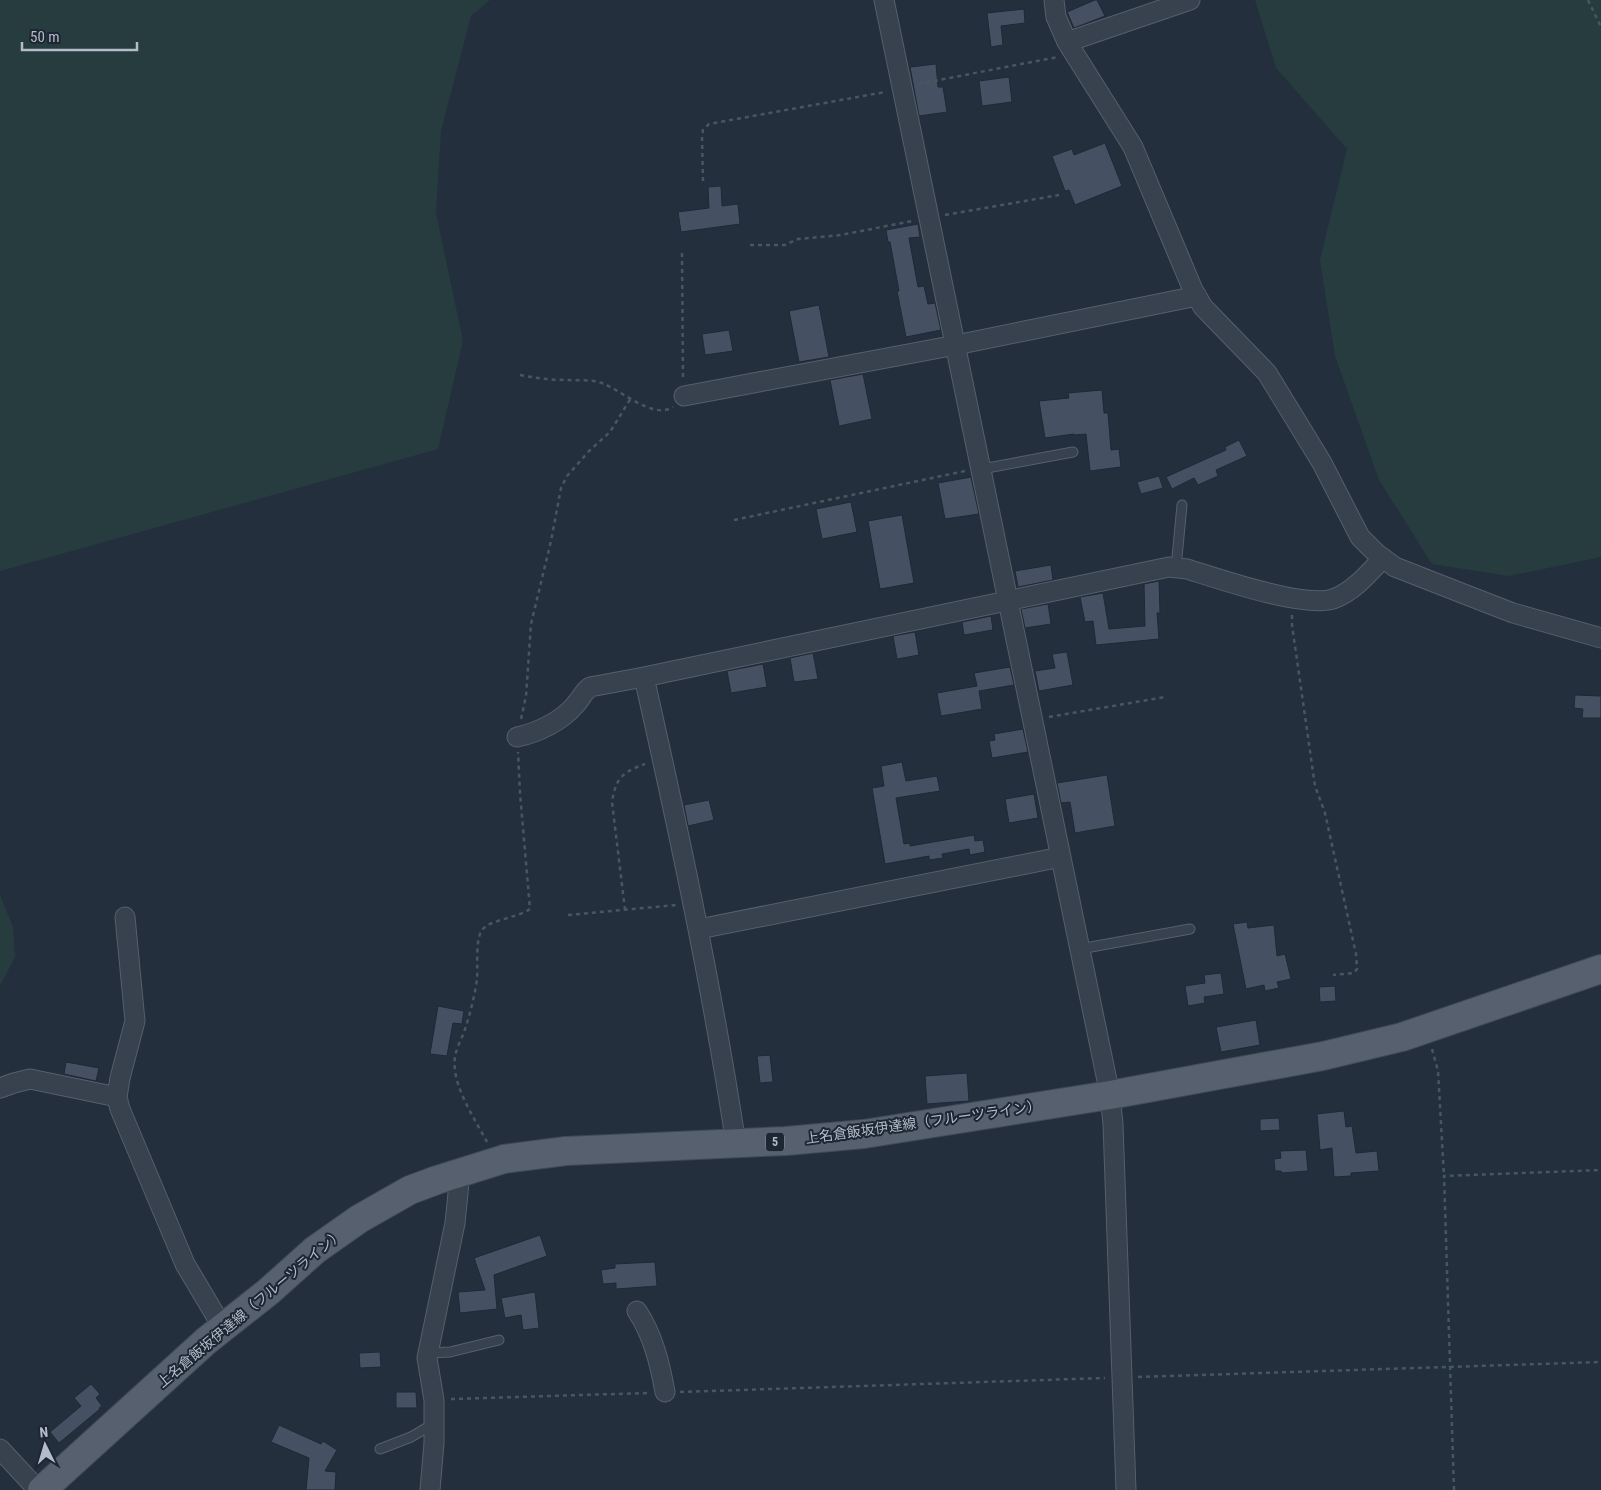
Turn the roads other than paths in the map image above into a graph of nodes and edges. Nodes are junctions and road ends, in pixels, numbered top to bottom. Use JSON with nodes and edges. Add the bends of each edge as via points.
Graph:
{"nodes":[{"id":1,"x":884,"y":0,"type":"edge"},
{"id":2,"x":1054,"y":0,"type":"edge"},
{"id":3,"x":1190,"y":0,"type":"edge"},
{"id":4,"x":1071,"y":48,"type":"junction"},
{"id":5,"x":1197,"y":296,"type":"junction"},
{"id":6,"x":956,"y":345,"type":"junction"},
{"id":7,"x":684,"y":396,"type":"road end"},
{"id":8,"x":1073,"y":452,"type":"dead end"},
{"id":9,"x":982,"y":469,"type":"junction"},
{"id":10,"x":1182,"y":505,"type":"dead end"},
{"id":11,"x":1383,"y":558,"type":"junction"},
{"id":12,"x":1176,"y":568,"type":"junction"},
{"id":13,"x":1008,"y":600,"type":"junction"},
{"id":14,"x":1601,"y":638,"type":"edge"},
{"id":15,"x":644,"y":677,"type":"junction"},
{"id":16,"x":517,"y":737,"type":"road end"},
{"id":17,"x":1061,"y":857,"type":"junction"},
{"id":18,"x":125,"y":918,"type":"dead end"},
{"id":19,"x":699,"y":929,"type":"junction"},
{"id":20,"x":1190,"y":929,"type":"dead end"},
{"id":21,"x":1080,"y":948,"type":"junction"},
{"id":22,"x":1601,"y":969,"type":"edge"},
{"id":23,"x":0,"y":1088,"type":"edge"},
{"id":24,"x":1110,"y":1095,"type":"junction"},
{"id":25,"x":117,"y":1097,"type":"junction"},
{"id":26,"x":736,"y":1144,"type":"junction"},
{"id":27,"x":460,"y":1173,"type":"junction"},
{"id":28,"x":638,"y":1311,"type":"dead end"},
{"id":29,"x":223,"y":1328,"type":"junction"},
{"id":30,"x":499,"y":1340,"type":"dead end"},
{"id":31,"x":428,"y":1353,"type":"junction"},
{"id":32,"x":665,"y":1392,"type":"road end"},
{"id":33,"x":434,"y":1423,"type":"junction"},
{"id":34,"x":0,"y":1449,"type":"edge"},
{"id":35,"x":380,"y":1449,"type":"dead end"},
{"id":36,"x":50,"y":1487,"type":"edge"},
{"id":37,"x":430,"y":1490,"type":"edge"},
{"id":38,"x":1126,"y":1490,"type":"edge"}],
"edges":[{"from":1,"to":6,"type":"street"},
{"from":2,"to":4,"type":"street","via":[[1056,17]]},
{"from":3,"to":4,"type":"street"},
{"from":4,"to":5,"type":"street","via":[[1133,147]]},
{"from":5,"to":6,"type":"street"},
{"from":5,"to":11,"type":"street","via":[[1203,307],[1267,373],[1322,463],[1360,537]]},
{"from":6,"to":7,"type":"street"},
{"from":6,"to":9,"type":"street"},
{"from":8,"to":9,"type":"lane"},
{"from":9,"to":13,"type":"street"},
{"from":10,"to":12,"type":"lane"},
{"from":11,"to":12,"type":"street","via":[[1348,591],[1318,601],[1293,598]]},
{"from":11,"to":14,"type":"street","via":[[1395,566],[1513,613]]},
{"from":12,"to":13,"type":"street"},
{"from":13,"to":15,"type":"street"},
{"from":13,"to":17,"type":"street"},
{"from":15,"to":16,"type":"street","via":[[590,687],[560,718],[530,734]]},
{"from":15,"to":19,"type":"street"},
{"from":17,"to":19,"type":"street"},
{"from":17,"to":21,"type":"street"},
{"from":18,"to":25,"type":"street","via":[[135,1021]]},
{"from":19,"to":26,"type":"street"},
{"from":20,"to":21,"type":"lane"},
{"from":21,"to":24,"type":"street"},
{"from":22,"to":24,"type":"main road","name":"上名倉飯坂伊達線（フルーツライン）","number":"5","via":[[1402,1037],[1323,1056]]},
{"from":23,"to":25,"type":"street","via":[[30,1079]]},
{"from":24,"to":26,"type":"main road","name":"上名倉飯坂伊達線（フルーツライン）","number":"5","via":[[864,1134]]},
{"from":24,"to":38,"type":"street"},
{"from":25,"to":29,"type":"street","via":[[185,1264]]},
{"from":26,"to":27,"type":"main road","name":"上名倉飯坂伊達線（フルーツライン）","number":"5","via":[[536,1154]]},
{"from":27,"to":29,"type":"main road","name":"上名倉飯坂伊達線（フルーツライン）","number":"5","via":[[410,1190],[359,1219],[315,1250]]},
{"from":27,"to":31,"type":"street","via":[[452,1240]]},
{"from":28,"to":32,"type":"street","via":[[652,1340]]},
{"from":29,"to":36,"type":"main road","name":"上名倉飯坂伊達線（フルーツライン）","number":"5"},
{"from":30,"to":31,"type":"lane","via":[[450,1352]]},
{"from":31,"to":33,"type":"street"},
{"from":33,"to":35,"type":"lane","via":[[411,1437]]},
{"from":33,"to":37,"type":"street"},
{"from":34,"to":36,"type":"street"}]}
